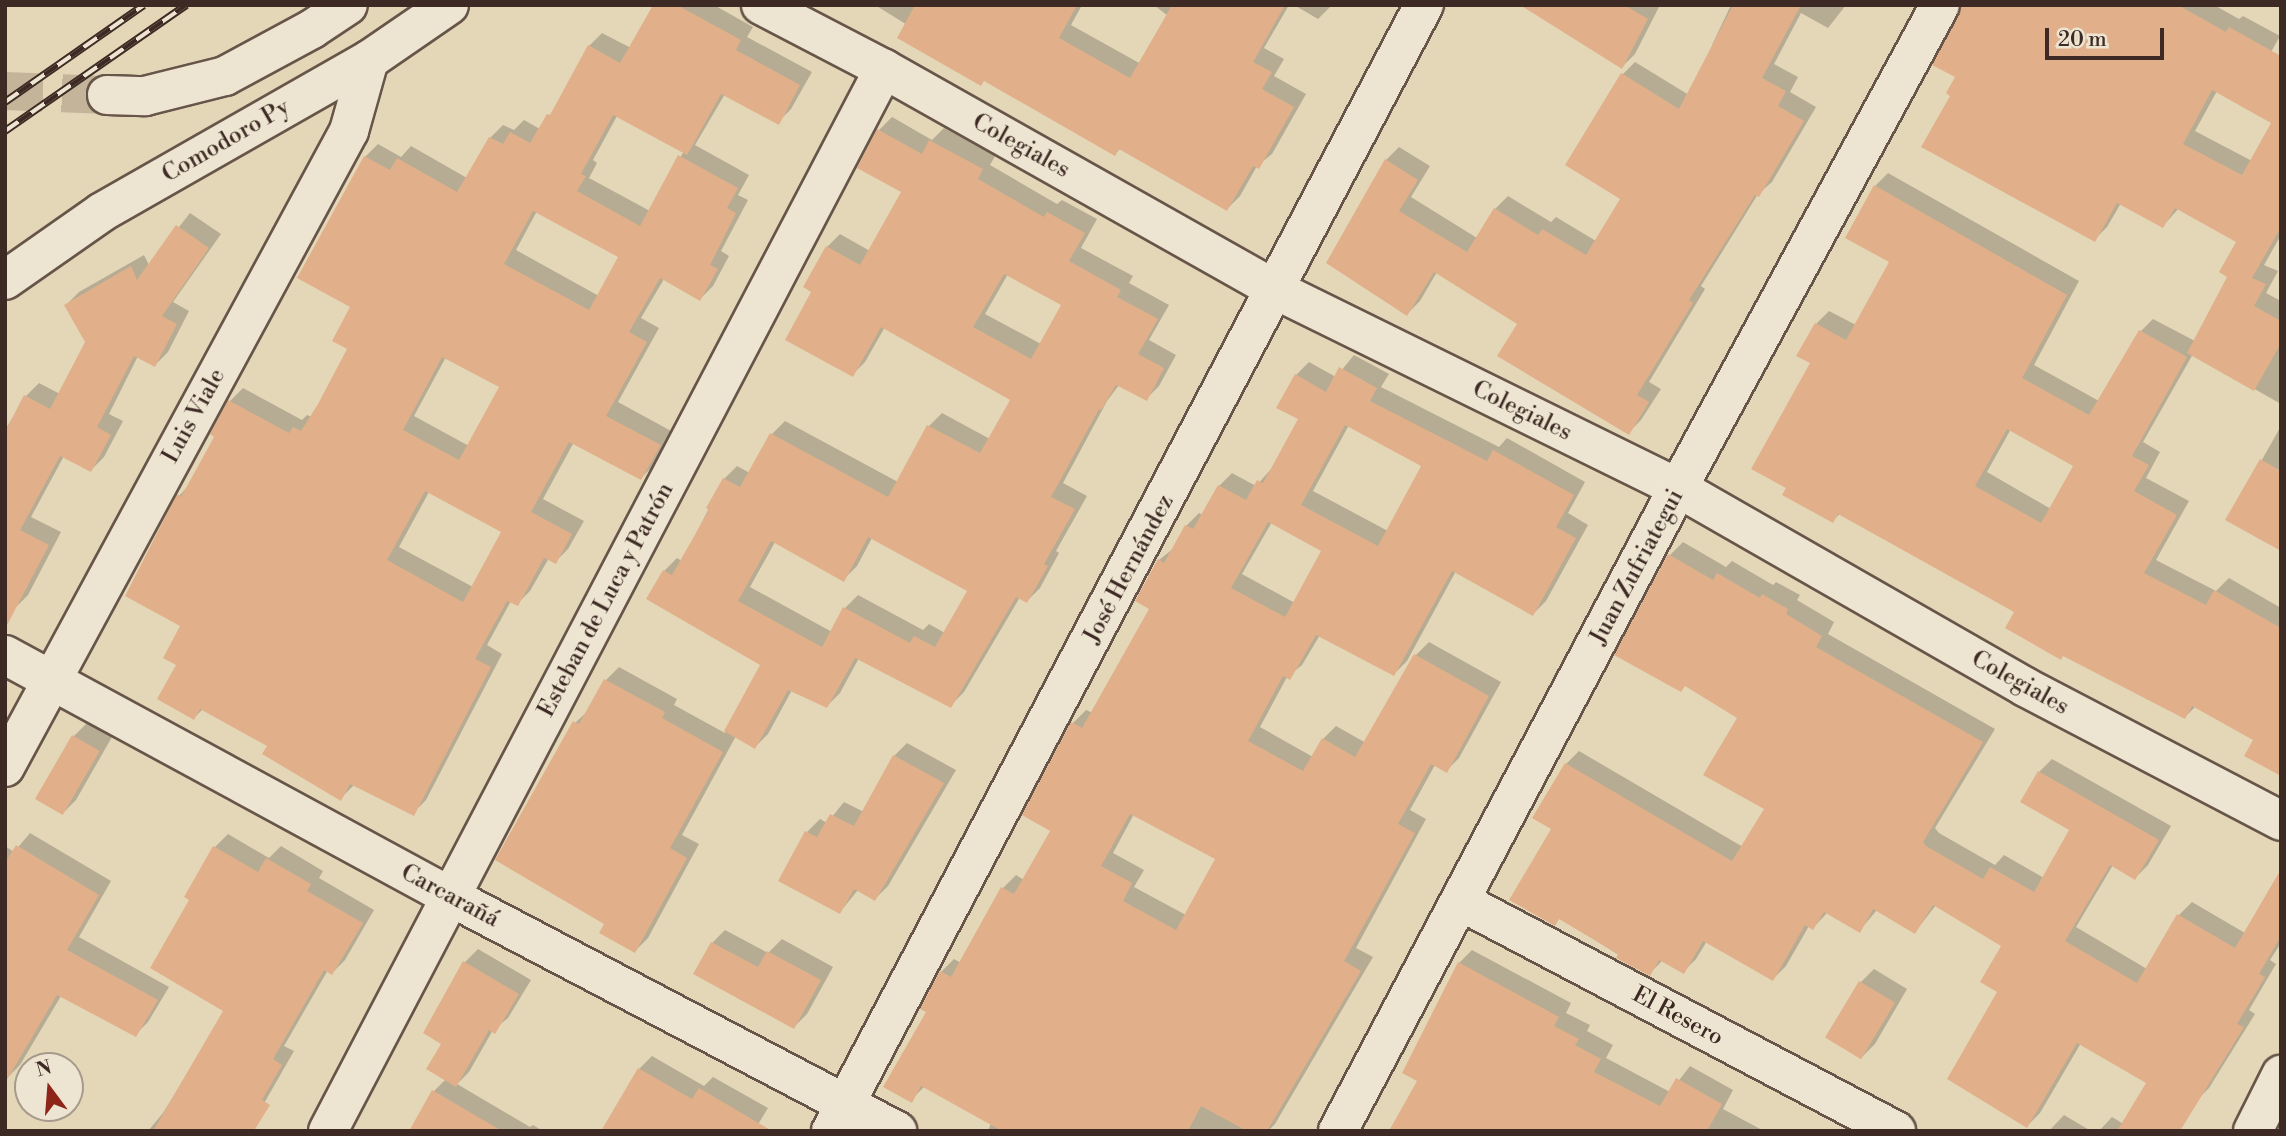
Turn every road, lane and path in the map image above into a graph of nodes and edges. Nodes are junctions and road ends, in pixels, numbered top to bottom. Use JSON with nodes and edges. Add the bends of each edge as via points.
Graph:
{"nodes":[{"id":1,"x":348,"y":5,"type":"edge"},
{"id":2,"x":449,"y":5,"type":"edge"},
{"id":3,"x":761,"y":5,"type":"edge"},
{"id":4,"x":1424,"y":5,"type":"edge"},
{"id":5,"x":1940,"y":5,"type":"edge"},
{"id":6,"x":369,"y":60,"type":"junction"},
{"id":7,"x":884,"y":69,"type":"junction"},
{"id":8,"x":107,"y":95,"type":"tunnel mouth"},
{"id":9,"x":5,"y":280,"type":"edge"},
{"id":10,"x":1276,"y":290,"type":"junction"},
{"id":11,"x":1678,"y":488,"type":"junction"},
{"id":12,"x":5,"y":655,"type":"edge"},
{"id":13,"x":50,"y":681,"type":"junction"},
{"id":14,"x":5,"y":766,"type":"edge"},
{"id":15,"x":2281,"y":821,"type":"edge"},
{"id":16,"x":451,"y":897,"type":"junction"},
{"id":17,"x":1460,"y":901,"type":"junction"},
{"id":18,"x":2281,"y":1075,"type":"edge"},
{"id":19,"x":839,"y":1117,"type":"edge"},
{"id":20,"x":328,"y":1131,"type":"edge"},
{"id":21,"x":897,"y":1131,"type":"edge"},
{"id":22,"x":1338,"y":1131,"type":"edge"},
{"id":23,"x":1896,"y":1131,"type":"edge"},
{"id":24,"x":2253,"y":1131,"type":"edge"}],
"edges":[{"from":1,"to":8,"type":"street","via":[[225,76],[145,96]]},
{"from":2,"to":6,"type":"street","name":"Comodoro Py"},
{"from":3,"to":7,"type":"street","name":"Colegiales"},
{"from":4,"to":10,"type":"street","name":"José Hernández"},
{"from":5,"to":11,"type":"street","name":"Juan Zufriategui"},
{"from":6,"to":9,"type":"street","name":"Comodoro Py","via":[[102,212]]},
{"from":6,"to":13,"type":"street","name":"Luis Viale","via":[[349,131]]},
{"from":7,"to":10,"type":"street","name":"Colegiales"},
{"from":7,"to":16,"type":"street","name":"Esteban de Luca y Patrón"},
{"from":10,"to":11,"type":"street","name":"Colegiales"},
{"from":10,"to":19,"type":"street","name":"José Hernández"},
{"from":11,"to":15,"type":"street","name":"Colegiales","via":[[2025,687]]},
{"from":11,"to":17,"type":"street","name":"Juan Zufriategui"},
{"from":12,"to":13,"type":"street","name":"Carcarañá"},
{"from":13,"to":14,"type":"street","name":"Luis Viale"},
{"from":13,"to":16,"type":"street","name":"Carcarañá"},
{"from":16,"to":19,"type":"street","name":"Carcarañá"},
{"from":16,"to":20,"type":"street","name":"Esteban de Luca y Patrón"},
{"from":17,"to":22,"type":"street","name":"Juan Zufriategui"},
{"from":17,"to":23,"type":"street","name":"El Resero"},
{"from":18,"to":24,"type":"street"},
{"from":19,"to":21,"type":"street","name":"Carcarañá"}]}
